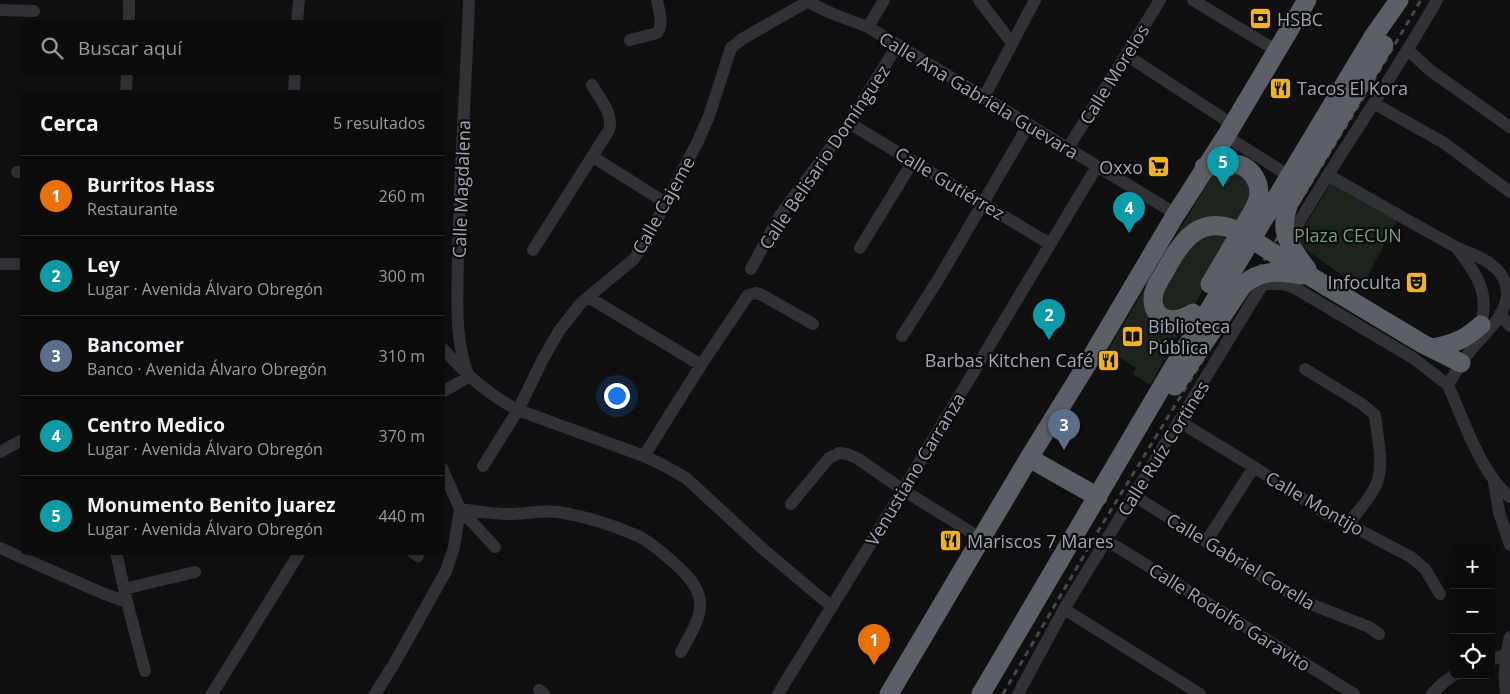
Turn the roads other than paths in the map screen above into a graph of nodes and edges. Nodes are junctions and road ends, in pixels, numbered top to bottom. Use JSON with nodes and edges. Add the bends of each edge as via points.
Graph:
{"nodes":[{"id":1,"x":129,"y":0,"type":"edge"},
{"id":2,"x":298,"y":0,"type":"edge"},
{"id":3,"x":469,"y":0,"type":"edge"},
{"id":4,"x":657,"y":0,"type":"edge"},
{"id":5,"x":884,"y":0,"type":"edge"},
{"id":6,"x":979,"y":0,"type":"edge"},
{"id":7,"x":1035,"y":0,"type":"edge"},
{"id":8,"x":1160,"y":0,"type":"edge"},
{"id":9,"x":1193,"y":0,"type":"edge"},
{"id":10,"x":1307,"y":0,"type":"edge"},
{"id":11,"x":1398,"y":0,"type":"edge"},
{"id":12,"x":1407,"y":0,"type":"edge"},
{"id":13,"x":1437,"y":0,"type":"edge"},
{"id":14,"x":805,"y":1,"type":"edge"},
{"id":15,"x":0,"y":10,"type":"edge"},
{"id":16,"x":34,"y":11,"type":"dead end"},
{"id":17,"x":129,"y":20,"type":"edge"},
{"id":18,"x":297,"y":20,"type":"edge"},
{"id":19,"x":868,"y":27,"type":"junction"},
{"id":20,"x":630,"y":40,"type":"dead end"},
{"id":21,"x":1012,"y":43,"type":"junction"},
{"id":22,"x":897,"y":46,"type":"junction"},
{"id":23,"x":1408,"y":50,"type":"junction"},
{"id":24,"x":1277,"y":51,"type":"junction"},
{"id":25,"x":1126,"y":55,"type":"junction"},
{"id":26,"x":127,"y":75,"type":"edge"},
{"id":27,"x":295,"y":75,"type":"edge"},
{"id":28,"x":592,"y":85,"type":"dead end"},
{"id":29,"x":126,"y":90,"type":"edge"},
{"id":30,"x":294,"y":90,"type":"edge"},
{"id":31,"x":984,"y":97,"type":"junction"},
{"id":32,"x":1375,"y":104,"type":"junction"},
{"id":33,"x":849,"y":123,"type":"junction"},
{"id":34,"x":1029,"y":124,"type":"junction"},
{"id":35,"x":1510,"y":127,"type":"edge"},
{"id":36,"x":1229,"y":130,"type":"junction"},
{"id":37,"x":1068,"y":148,"type":"junction"},
{"id":38,"x":593,"y":157,"type":"junction"},
{"id":39,"x":912,"y":161,"type":"junction"},
{"id":40,"x":1097,"y":166,"type":"junction"},
{"id":41,"x":1204,"y":168,"type":"junction"},
{"id":42,"x":1328,"y":175,"type":"junction"},
{"id":43,"x":1289,"y":176,"type":"junction"},
{"id":44,"x":1510,"y":192,"type":"edge"},
{"id":45,"x":666,"y":203,"type":"junction"},
{"id":46,"x":984,"y":204,"type":"junction"},
{"id":47,"x":1176,"y":214,"type":"junction"},
{"id":48,"x":1050,"y":244,"type":"junction"},
{"id":49,"x":860,"y":248,"type":"dead end"},
{"id":50,"x":1457,"y":248,"type":"junction"},
{"id":51,"x":533,"y":250,"type":"dead end"},
{"id":52,"x":0,"y":264,"type":"edge"},
{"id":53,"x":20,"y":264,"type":"edge"},
{"id":54,"x":1496,"y":268,"type":"junction"},
{"id":55,"x":751,"y":269,"type":"dead end"},
{"id":56,"x":1477,"y":275,"type":"junction"},
{"id":57,"x":1314,"y":278,"type":"junction"},
{"id":58,"x":1264,"y":284,"type":"junction"},
{"id":59,"x":588,"y":297,"type":"junction"},
{"id":60,"x":1505,"y":309,"type":"edge"},
{"id":61,"x":1482,"y":317,"type":"junction"},
{"id":62,"x":813,"y":324,"type":"dead end"},
{"id":63,"x":1510,"y":326,"type":"edge"},
{"id":64,"x":902,"y":336,"type":"dead end"},
{"id":65,"x":1427,"y":346,"type":"junction"},
{"id":66,"x":445,"y":351,"type":"edge"},
{"id":67,"x":1466,"y":356,"type":"junction"},
{"id":68,"x":701,"y":366,"type":"junction"},
{"id":69,"x":1305,"y":369,"type":"dead end"},
{"id":70,"x":469,"y":377,"type":"junction"},
{"id":71,"x":1448,"y":385,"type":"junction"},
{"id":72,"x":445,"y":390,"type":"edge"},
{"id":73,"x":518,"y":410,"type":"junction"},
{"id":74,"x":1180,"y":422,"type":"junction"},
{"id":75,"x":20,"y":441,"type":"edge"},
{"id":76,"x":0,"y":452,"type":"edge"},
{"id":77,"x":644,"y":456,"type":"junction"},
{"id":78,"x":1028,"y":458,"type":"junction"},
{"id":79,"x":1117,"y":462,"type":"junction"},
{"id":80,"x":483,"y":466,"type":"dead end"},
{"id":81,"x":1254,"y":467,"type":"junction"},
{"id":82,"x":445,"y":475,"type":"edge"},
{"id":83,"x":1494,"y":480,"type":"junction"},
{"id":84,"x":903,"y":490,"type":"junction"},
{"id":85,"x":1134,"y":496,"type":"junction"},
{"id":86,"x":1098,"y":497,"type":"junction"},
{"id":87,"x":1510,"y":497,"type":"edge"},
{"id":88,"x":792,"y":504,"type":"dead end"},
{"id":89,"x":460,"y":509,"type":"junction"},
{"id":90,"x":1348,"y":524,"type":"junction"},
{"id":91,"x":982,"y":539,"type":"junction"},
{"id":92,"x":1106,"y":540,"type":"junction"},
{"id":93,"x":1206,"y":542,"type":"junction"},
{"id":94,"x":1510,"y":545,"type":"edge"},
{"id":95,"x":495,"y":546,"type":"dead end"},
{"id":96,"x":0,"y":548,"type":"edge"},
{"id":97,"x":117,"y":555,"type":"edge"},
{"id":98,"x":298,"y":555,"type":"edge"},
{"id":99,"x":195,"y":572,"type":"dead end"},
{"id":100,"x":1440,"y":594,"type":"dead end"},
{"id":101,"x":125,"y":595,"type":"junction"},
{"id":102,"x":832,"y":607,"type":"junction"},
{"id":103,"x":1064,"y":609,"type":"junction"},
{"id":104,"x":1379,"y":634,"type":"dead end"},
{"id":105,"x":1510,"y":637,"type":"edge"},
{"id":106,"x":681,"y":652,"type":"dead end"},
{"id":107,"x":1505,"y":655,"type":"junction"},
{"id":108,"x":1495,"y":659,"type":"edge"},
{"id":109,"x":145,"y":671,"type":"dead end"},
{"id":110,"x":1450,"y":678,"type":"edge"},
{"id":111,"x":1024,"y":691,"type":"edge"},
{"id":112,"x":212,"y":694,"type":"edge"},
{"id":113,"x":375,"y":694,"type":"edge"},
{"id":114,"x":778,"y":694,"type":"edge"},
{"id":115,"x":889,"y":694,"type":"edge"},
{"id":116,"x":981,"y":694,"type":"edge"},
{"id":117,"x":1200,"y":694,"type":"edge"},
{"id":118,"x":1354,"y":694,"type":"edge"},
{"id":119,"x":1432,"y":694,"type":"edge"},
{"id":120,"x":1506,"y":694,"type":"edge"}],
"edges":[{"from":1,"to":17,"type":"street"},
{"from":2,"to":18,"type":"street"},
{"from":3,"to":70,"type":"street","name":"Calle Magdalena","via":[[458,291],[460,347]]},
{"from":4,"to":20,"type":"street","via":[[660,30],[657,34]]},
{"from":5,"to":19,"type":"street"},
{"from":6,"to":21,"type":"street"},
{"from":7,"to":21,"type":"street"},
{"from":8,"to":25,"type":"street","name":"Calle Morelos"},
{"from":9,"to":24,"type":"street"},
{"from":10,"to":24,"type":"highway"},
{"from":11,"to":43,"type":"highway"},
{"from":12,"to":57,"type":"highway","bridge":true,"via":[[1285,215],[1284,225],[1290,245]]},
{"from":13,"to":23,"type":"street","name":"Calle Ruíz Cortines"},
{"from":14,"to":19,"type":"street","name":"Calle Ana Gabriela Guevara"},
{"from":14,"to":45,"type":"street","name":"Calle Cajeme","via":[[731,48],[709,116]]},
{"from":15,"to":16,"type":"street"},
{"from":19,"to":22,"type":"street","name":"Calle Ana Gabriela Guevara"},
{"from":21,"to":31,"type":"street"},
{"from":22,"to":31,"type":"street","name":"Calle Ana Gabriela Guevara"},
{"from":22,"to":33,"type":"street","name":"Calle Belisario Domínguez"},
{"from":23,"to":32,"type":"street","name":"Calle Ruíz Cortines"},
{"from":23,"to":35,"type":"street"},
{"from":24,"to":36,"type":"highway"},
{"from":25,"to":36,"type":"street"},
{"from":25,"to":37,"type":"street","name":"Calle Morelos"},
{"from":26,"to":29,"type":"street"},
{"from":27,"to":30,"type":"street"},
{"from":28,"to":38,"type":"street","via":[[608,111],[611,124]]},
{"from":31,"to":34,"type":"street","name":"Calle Ana Gabriela Guevara"},
{"from":32,"to":42,"type":"street","name":"Calle Ruíz Cortines"},
{"from":32,"to":44,"type":"street","via":[[1444,143]]},
{"from":33,"to":39,"type":"street","name":"Calle Gutiérrez"},
{"from":33,"to":55,"type":"street","name":"Calle Belisario Domínguez","via":[[780,215]]},
{"from":34,"to":37,"type":"street","name":"Calle Ana Gabriela Guevara"},
{"from":34,"to":46,"type":"street"},
{"from":36,"to":41,"type":"highway"},
{"from":36,"to":43,"type":"street"},
{"from":37,"to":40,"type":"street","name":"Calle Ana Gabriela Guevara"},
{"from":38,"to":45,"type":"street"},
{"from":38,"to":51,"type":"street"},
{"from":39,"to":46,"type":"street","name":"Calle Gutiérrez"},
{"from":39,"to":49,"type":"street"},
{"from":40,"to":47,"type":"street","name":"Calle Ana Gabriela Guevara"},
{"from":40,"to":48,"type":"street","name":"Venustiano Carranza"},
{"from":41,"to":47,"type":"highway"},
{"from":41,"to":57,"type":"highway","bridge":true,"via":[[1227,164],[1244,166],[1256,180],[1259,196],[1256,205],[1193,313],[1181,319],[1166,320],[1160,315],[1153,299],[1154,290],[1172,257],[1182,243],[1200,229],[1213,225],[1228,226],[1240,232]]},
{"from":42,"to":50,"type":"street"},
{"from":42,"to":58,"type":"street","name":"Calle Ruíz Cortines"},
{"from":43,"to":79,"type":"highway"},
{"from":45,"to":59,"type":"street","name":"Calle Cajeme","via":[[634,260]]},
{"from":46,"to":48,"type":"street","name":"Calle Gutiérrez"},
{"from":46,"to":64,"type":"street"},
{"from":47,"to":78,"type":"highway"},
{"from":48,"to":84,"type":"street","name":"Venustiano Carranza"},
{"from":50,"to":54,"type":"street","via":[[1486,260]]},
{"from":50,"to":56,"type":"street"},
{"from":52,"to":53,"type":"street"},
{"from":54,"to":56,"type":"street"},
{"from":54,"to":60,"type":"street","via":[[1507,288]]},
{"from":56,"to":61,"type":"street","via":[[1484,298]]},
{"from":57,"to":65,"type":"highway"},
{"from":57,"to":79,"type":"highway","bridge":true,"via":[[1278,271],[1251,278],[1236,293],[1140,436]]},
{"from":58,"to":71,"type":"street","via":[[1284,284],[1295,288],[1414,358]]},
{"from":58,"to":74,"type":"street","name":"Calle Ruíz Cortines"},
{"from":59,"to":68,"type":"street"},
{"from":59,"to":73,"type":"street","name":"Calle Cajeme","via":[[559,331]]},
{"from":60,"to":61,"type":"street"},
{"from":60,"to":63,"type":"street"},
{"from":60,"to":67,"type":"street"},
{"from":61,"to":65,"type":"highway","via":[[1470,334],[1458,342]]},
{"from":61,"to":67,"type":"street"},
{"from":62,"to":68,"type":"street","via":[[762,295],[748,295]]},
{"from":65,"to":67,"type":"highway"},
{"from":66,"to":70,"type":"street"},
{"from":67,"to":71,"type":"street"},
{"from":68,"to":77,"type":"street"},
{"from":69,"to":90,"type":"street","via":[[1375,415],[1380,472],[1375,487]]},
{"from":70,"to":72,"type":"street"},
{"from":70,"to":73,"type":"street"},
{"from":71,"to":83,"type":"street"},
{"from":73,"to":77,"type":"street"},
{"from":73,"to":80,"type":"street","name":"Calle Cajeme"},
{"from":74,"to":81,"type":"street","name":"Calle Montijo"},
{"from":74,"to":85,"type":"street","name":"Calle Ruíz Cortines"},
{"from":75,"to":76,"type":"street"},
{"from":77,"to":102,"type":"street","via":[[686,478]]},
{"from":78,"to":86,"type":"highway"},
{"from":78,"to":91,"type":"highway"},
{"from":79,"to":86,"type":"highway"},
{"from":81,"to":90,"type":"street","name":"Calle Montijo","via":[[1328,515]]},
{"from":81,"to":93,"type":"street"},
{"from":82,"to":89,"type":"street"},
{"from":83,"to":87,"type":"street"},
{"from":83,"to":94,"type":"street","via":[[1499,512]]},
{"from":84,"to":88,"type":"street","via":[[857,458],[839,453],[829,458]]},
{"from":84,"to":91,"type":"street"},
{"from":84,"to":102,"type":"street","name":"Venustiano Carranza"},
{"from":85,"to":92,"type":"street","name":"Calle Ruíz Cortines"},
{"from":85,"to":93,"type":"street","name":"Calle Gabriel Corella"},
{"from":86,"to":116,"type":"highway"},
{"from":89,"to":95,"type":"street"},
{"from":89,"to":106,"type":"street","via":[[493,514],[558,512],[640,536],[681,570],[699,595],[697,620]]},
{"from":89,"to":113,"type":"street","via":[[454,548],[446,572]]},
{"from":90,"to":100,"type":"street","name":"Calle Montijo","via":[[1411,557],[1425,569]]},
{"from":91,"to":115,"type":"highway"},
{"from":92,"to":103,"type":"street","name":"Calle Ruíz Cortines"},
{"from":92,"to":118,"type":"street","name":"Calle Rodolfo Garavito"},
{"from":93,"to":104,"type":"street","name":"Calle Gabriel Corella","via":[[1277,586]]},
{"from":96,"to":101,"type":"street","via":[[102,593]]},
{"from":97,"to":101,"type":"street"},
{"from":98,"to":112,"type":"street"},
{"from":99,"to":101,"type":"street"},
{"from":101,"to":109,"type":"street"},
{"from":102,"to":114,"type":"street","name":"Venustiano Carranza"},
{"from":103,"to":111,"type":"street","name":"Calle Ruíz Cortines"},
{"from":103,"to":117,"type":"street"},
{"from":105,"to":107,"type":"street"},
{"from":107,"to":108,"type":"street"},
{"from":107,"to":120,"type":"street"},
{"from":110,"to":119,"type":"street"}]}
